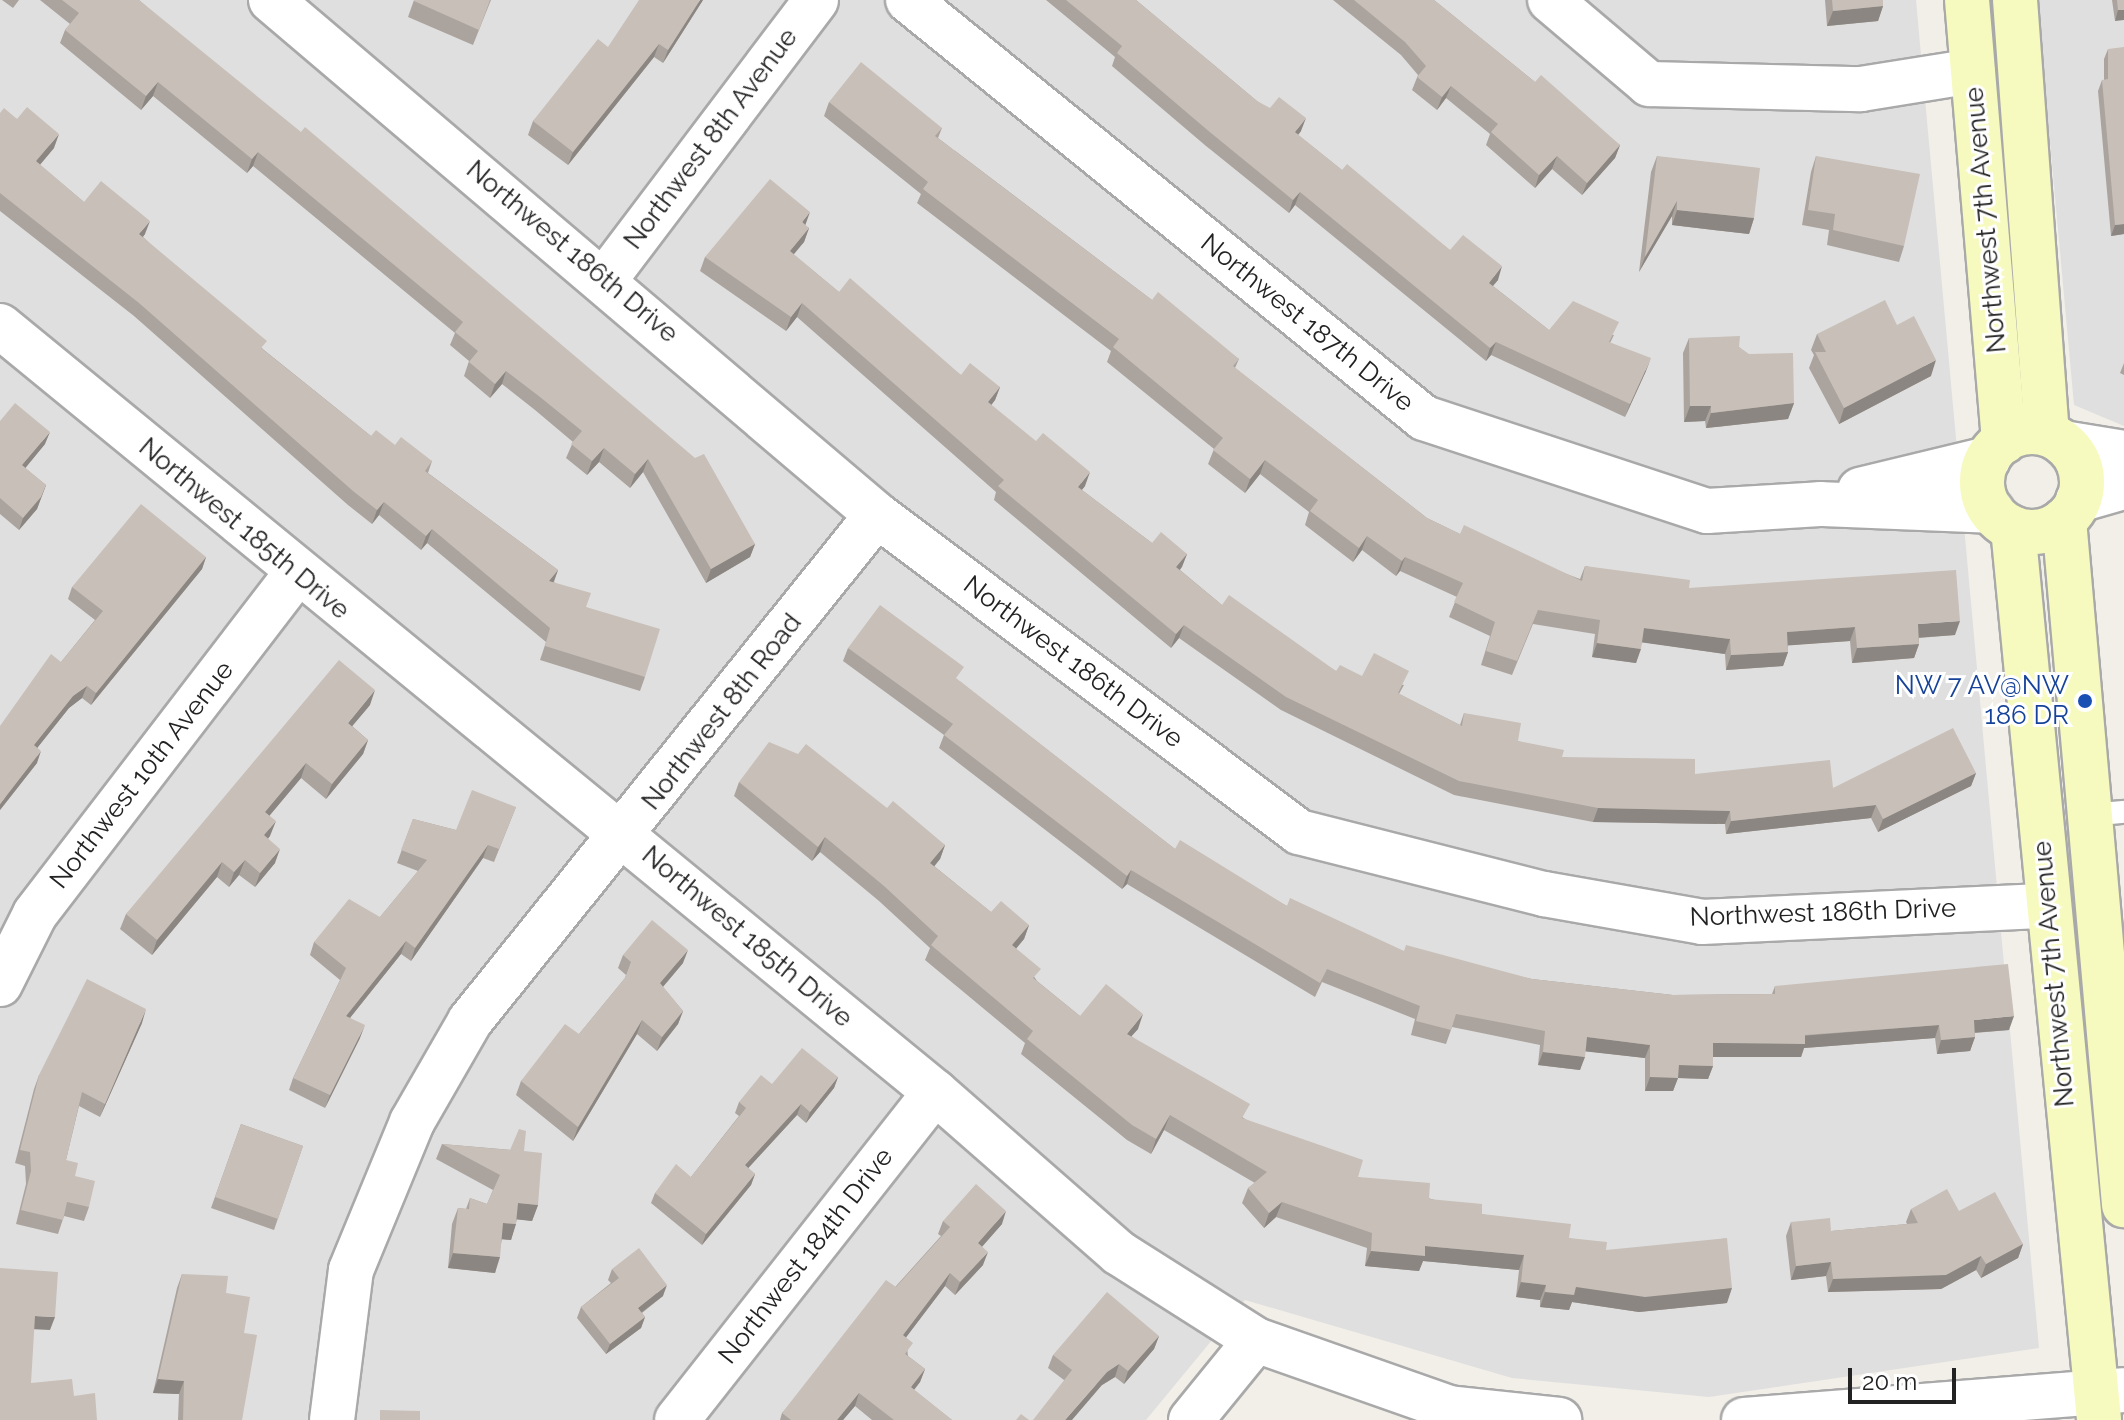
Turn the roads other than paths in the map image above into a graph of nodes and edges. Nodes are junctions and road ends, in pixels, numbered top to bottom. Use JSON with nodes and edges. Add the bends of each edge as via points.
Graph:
{"nodes":[{"id":1,"x":816,"y":0,"type":"edge"},
{"id":2,"x":908,"y":0,"type":"edge"},
{"id":3,"x":1550,"y":0,"type":"edge"},
{"id":4,"x":1967,"y":0,"type":"edge"},
{"id":5,"x":2015,"y":0,"type":"edge"},
{"id":6,"x":280,"y":3,"type":"edge"},
{"id":7,"x":1973,"y":71,"type":"junction"},
{"id":8,"x":606,"y":278,"type":"junction"},
{"id":9,"x":0,"y":326,"type":"edge"},
{"id":10,"x":2055,"y":439,"type":"junction"},
{"id":11,"x":1996,"y":450,"type":"junction"},
{"id":12,"x":2124,"y":453,"type":"edge"},
{"id":13,"x":2124,"y":487,"type":"edge"},
{"id":14,"x":1820,"y":504,"type":"junction"},
{"id":15,"x":2071,"y":510,"type":"junction"},
{"id":16,"x":877,"y":515,"type":"junction"},
{"id":17,"x":2003,"y":519,"type":"junction"},
{"id":18,"x":297,"y":573,"type":"junction"},
{"id":19,"x":2106,"y":814,"type":"edge"},
{"id":20,"x":625,"y":836,"type":"junction"},
{"id":21,"x":2047,"y":906,"type":"junction"},
{"id":22,"x":0,"y":984,"type":"edge"},
{"id":23,"x":935,"y":1092,"type":"junction"},
{"id":24,"x":2124,"y":1205,"type":"edge"},
{"id":25,"x":1256,"y":1340,"type":"junction"},
{"id":26,"x":2106,"y":1401,"type":"edge"},
{"id":27,"x":332,"y":1420,"type":"edge"},
{"id":28,"x":677,"y":1420,"type":"edge"},
{"id":29,"x":1191,"y":1420,"type":"edge"},
{"id":30,"x":1559,"y":1420,"type":"edge"},
{"id":31,"x":1744,"y":1420,"type":"edge"}],
"edges":[{"from":1,"to":8,"type":"street","name":"Northwest 8th Avenue"},
{"from":2,"to":14,"type":"street","name":"Northwest 187th Drive","via":[[1424,418],[1707,511]]},
{"from":3,"to":7,"type":"street","via":[[1649,84],[1861,89]]},
{"from":4,"to":7,"type":"street","name":"Northwest 7th Avenue"},
{"from":5,"to":10,"type":"street","name":"Northwest 7th Avenue"},
{"from":6,"to":8,"type":"street","name":"Northwest 186th Drive"},
{"from":7,"to":11,"type":"street","name":"Northwest 7th Avenue"},
{"from":8,"to":16,"type":"street","name":"Northwest 186th Drive"},
{"from":9,"to":18,"type":"street","name":"Northwest 185th Drive"},
{"from":10,"to":11,"type":"street"},
{"from":10,"to":12,"type":"street"},
{"from":10,"to":15,"type":"street","via":[[2079,465]]},
{"from":11,"to":14,"type":"street","name":"Northwest 187th Drive"},
{"from":11,"to":17,"type":"street","via":[[1982,478]]},
{"from":13,"to":15,"type":"street"},
{"from":14,"to":17,"type":"street","name":"Northwest 187th Drive"},
{"from":15,"to":17,"type":"street","via":[[2042,531]]},
{"from":15,"to":19,"type":"street","name":"Northwest 7th Avenue"},
{"from":16,"to":20,"type":"street","name":"Northwest 8th Road"},
{"from":16,"to":21,"type":"street","name":"Northwest 186th Drive","via":[[1299,832],[1544,894],[1702,922]]},
{"from":17,"to":21,"type":"street","name":"Northwest 7th Avenue"},
{"from":18,"to":20,"type":"street","name":"Northwest 185th Drive"},
{"from":18,"to":22,"type":"street","name":"Northwest 10th Avenue","via":[[35,914]]},
{"from":19,"to":24,"type":"street","name":"Northwest 7th Avenue"},
{"from":20,"to":23,"type":"street","name":"Northwest 185th Drive"},
{"from":20,"to":27,"type":"street","name":"Northwest 8th Road","via":[[470,1021],[412,1122],[351,1270]]},
{"from":21,"to":26,"type":"street","name":"Northwest 7th Avenue"},
{"from":23,"to":25,"type":"street","name":"Northwest 185th Drive","via":[[1119,1253]]},
{"from":23,"to":28,"type":"street","name":"Northwest 184th Drive"},
{"from":25,"to":29,"type":"street"},
{"from":25,"to":30,"type":"street","name":"Northwest 185th Drive","via":[[1449,1408]]},
{"from":26,"to":31,"type":"street"}]}
